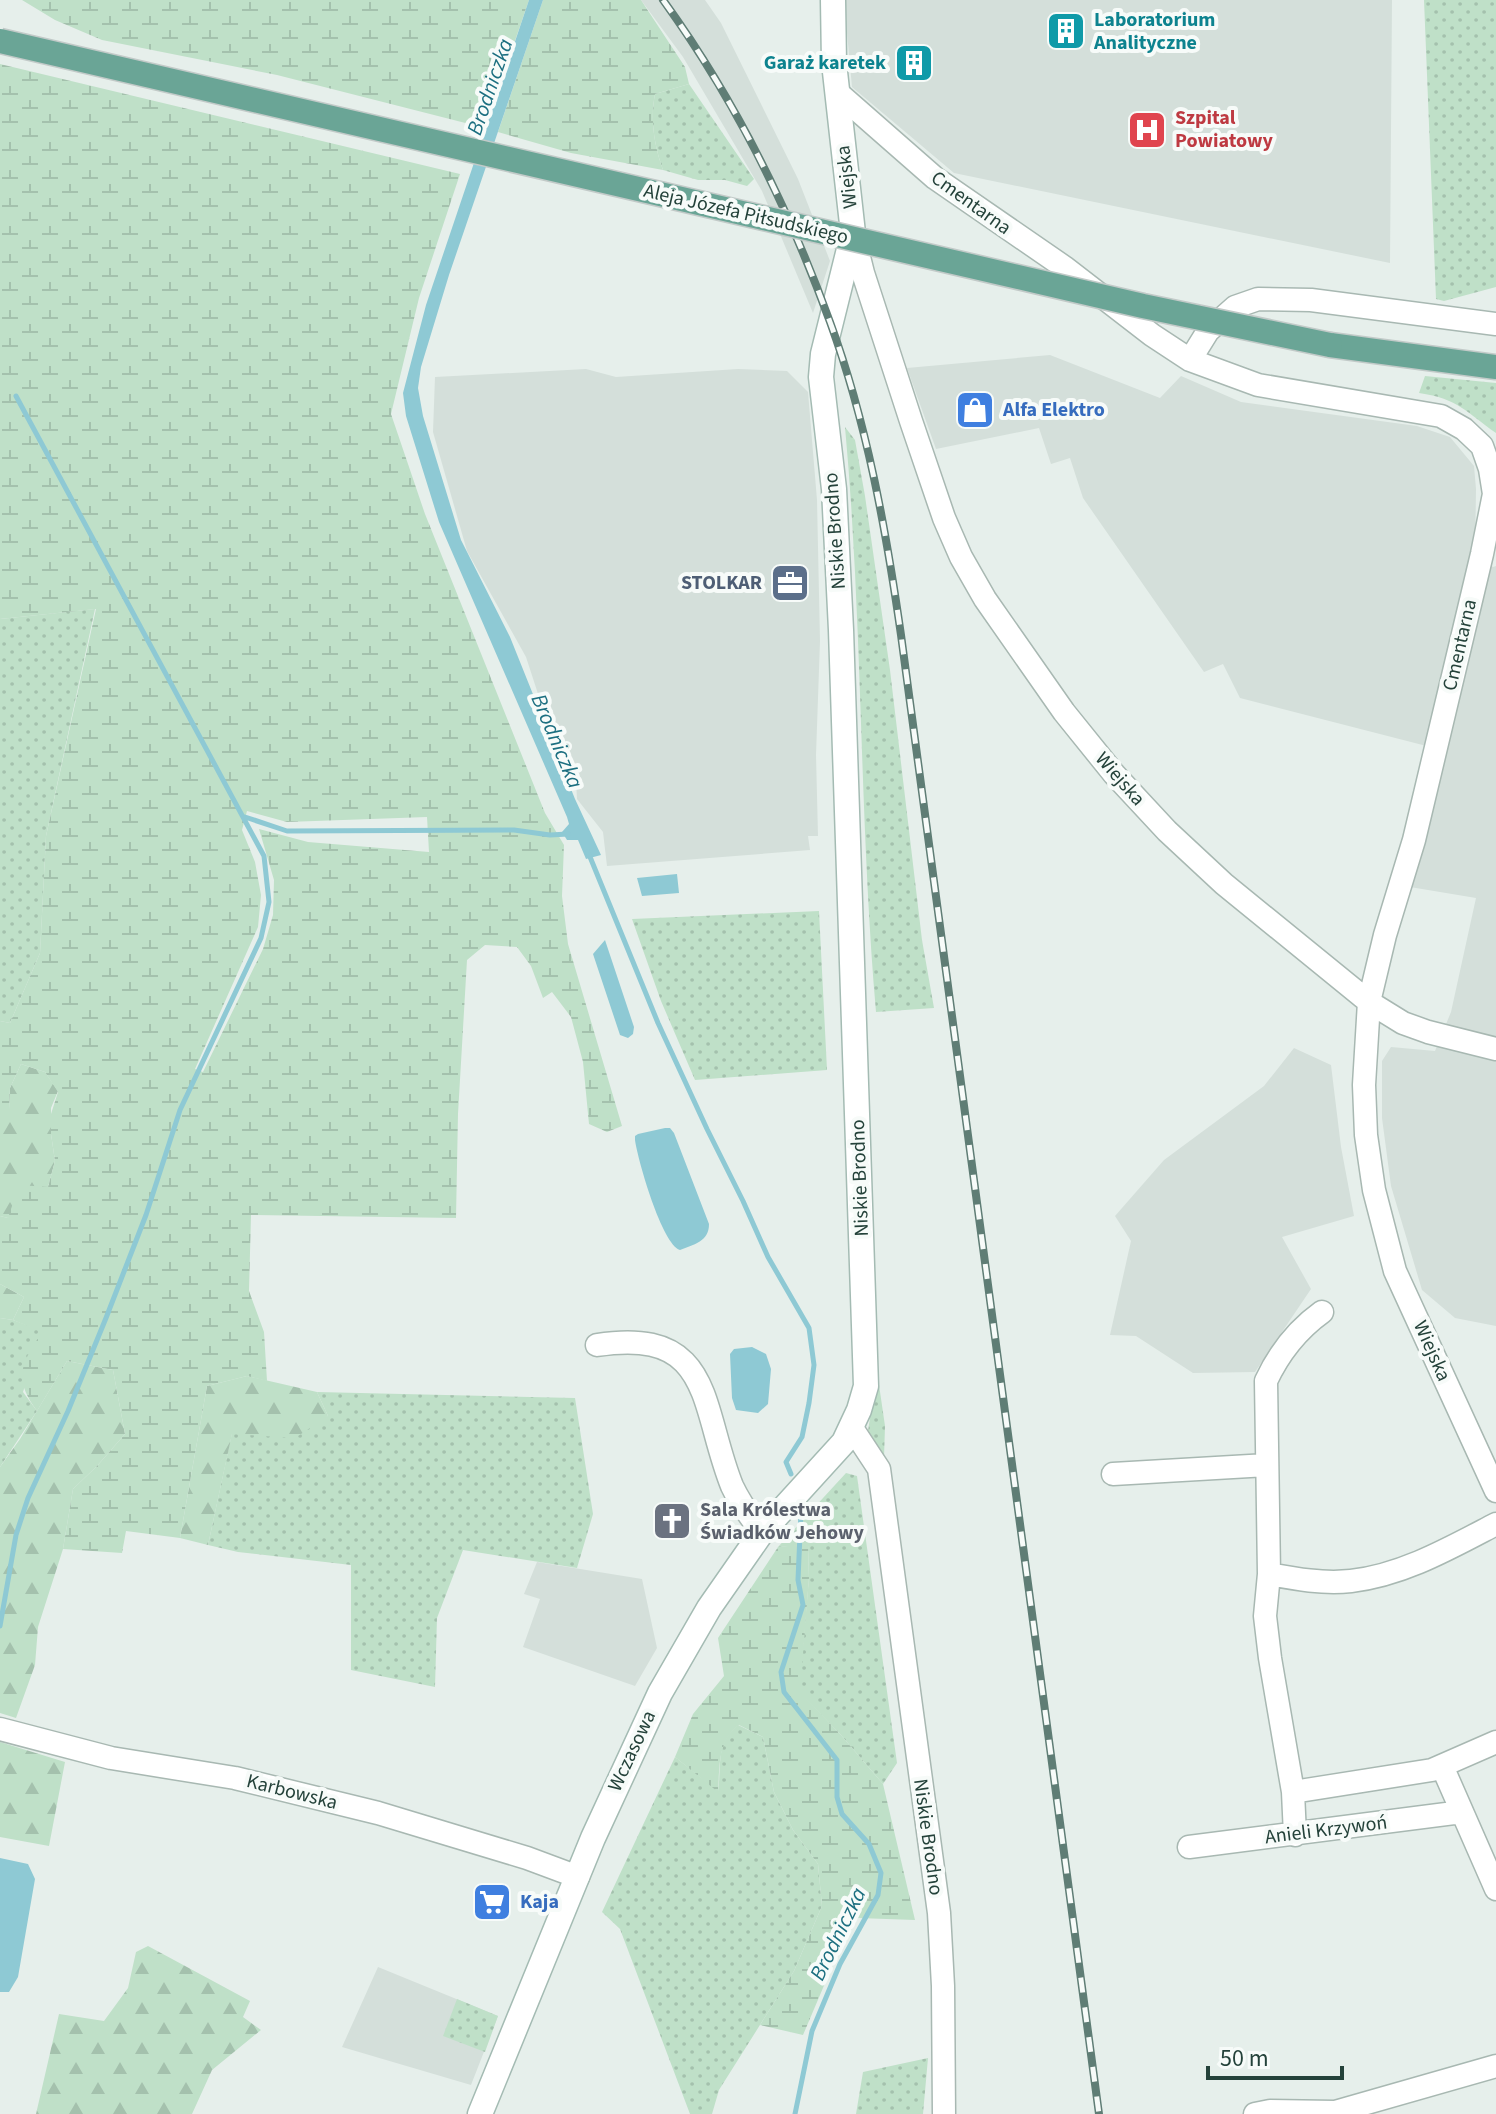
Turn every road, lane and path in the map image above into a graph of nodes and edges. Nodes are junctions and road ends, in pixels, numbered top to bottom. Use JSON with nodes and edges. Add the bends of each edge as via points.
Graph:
{"nodes":[{"id":1,"x":833,"y":0,"type":"edge"},
{"id":2,"x":0,"y":41,"type":"edge"},
{"id":3,"x":838,"y":93,"type":"junction"},
{"id":4,"x":853,"y":233,"type":"junction"},
{"id":5,"x":1496,"y":324,"type":"edge"},
{"id":6,"x":1190,"y":360,"type":"junction"},
{"id":7,"x":1496,"y":367,"type":"edge"},
{"id":8,"x":1369,"y":1002,"type":"junction"},
{"id":9,"x":1496,"y":1049,"type":"edge"},
{"id":10,"x":1322,"y":1312,"type":"dead end"},
{"id":11,"x":597,"y":1345,"type":"dead end"},
{"id":12,"x":852,"y":1428,"type":"junction"},
{"id":13,"x":1267,"y":1465,"type":"junction"},
{"id":14,"x":1113,"y":1474,"type":"dead end"},
{"id":15,"x":1496,"y":1491,"type":"edge"},
{"id":16,"x":1496,"y":1524,"type":"edge"},
{"id":17,"x":762,"y":1532,"type":"junction"},
{"id":18,"x":1269,"y":1574,"type":"junction"},
{"id":19,"x":0,"y":1729,"type":"edge"},
{"id":20,"x":1496,"y":1742,"type":"edge"},
{"id":21,"x":1442,"y":1766,"type":"junction"},
{"id":22,"x":1293,"y":1792,"type":"junction"},
{"id":23,"x":1462,"y":1812,"type":"junction"},
{"id":24,"x":1295,"y":1835,"type":"junction"},
{"id":25,"x":1189,"y":1847,"type":"dead end"},
{"id":26,"x":578,"y":1877,"type":"junction"},
{"id":27,"x":1496,"y":1889,"type":"edge"},
{"id":28,"x":1496,"y":2066,"type":"edge"},
{"id":29,"x":480,"y":2114,"type":"edge"},
{"id":30,"x":944,"y":2114,"type":"edge"},
{"id":31,"x":1255,"y":2114,"type":"edge"}],
"edges":[{"from":1,"to":3,"type":"street","name":"Wiejska"},
{"from":2,"to":7,"type":"main road","name":"Aleja Józefa Piłsudskiego","bridge":true,"via":[[1143,306],[1330,345]]},
{"from":3,"to":4,"type":"street","name":"Wiejska"},
{"from":3,"to":6,"type":"street","name":"Cmentarna","via":[[943,185]]},
{"from":4,"to":8,"type":"street","name":"Wiejska","via":[[944,518],[985,599],[1064,712],[1167,831]]},
{"from":4,"to":12,"type":"street","name":"Niskie Brodno","via":[[821,377],[834,489],[841,630],[866,1359],[866,1386]]},
{"from":5,"to":6,"type":"street","via":[[1311,300],[1258,299],[1235,307],[1208,331]]},
{"from":6,"to":8,"type":"street","name":"Cmentarna","via":[[1258,385],[1441,416],[1482,446],[1490,469],[1494,494],[1482,554],[1414,840]]},
{"from":8,"to":9,"type":"street","via":[[1416,1028]]},
{"from":8,"to":15,"type":"street","name":"Wiejska","via":[[1366,1135],[1395,1271]]},
{"from":10,"to":13,"type":"street","via":[[1302,1327],[1266,1381]]},
{"from":11,"to":17,"type":"street","via":[[643,1342],[679,1355],[703,1389],[743,1509]]},
{"from":12,"to":17,"type":"street","name":"Wczasowa"},
{"from":12,"to":30,"type":"street","name":"Niskie Brodno","via":[[879,1469],[939,1913]]},
{"from":13,"to":14,"type":"street"},
{"from":13,"to":18,"type":"street"},
{"from":16,"to":18,"type":"street","via":[[1377,1577],[1313,1581]]},
{"from":17,"to":26,"type":"street","name":"Wczasowa","via":[[666,1681]]},
{"from":18,"to":22,"type":"street","via":[[1265,1616]]},
{"from":19,"to":26,"type":"street","name":"Karbowska","via":[[111,1758],[235,1778],[378,1813]]},
{"from":20,"to":21,"type":"street"},
{"from":21,"to":22,"type":"street"},
{"from":21,"to":23,"type":"street"},
{"from":22,"to":24,"type":"street"},
{"from":23,"to":24,"type":"street","name":"Anieli Krzywoń"},
{"from":23,"to":27,"type":"street"},
{"from":24,"to":25,"type":"street","name":"Anieli Krzywoń"},
{"from":26,"to":29,"type":"street","name":"Wczasowa"},
{"from":28,"to":31,"type":"street","via":[[1335,2112]]}]}
